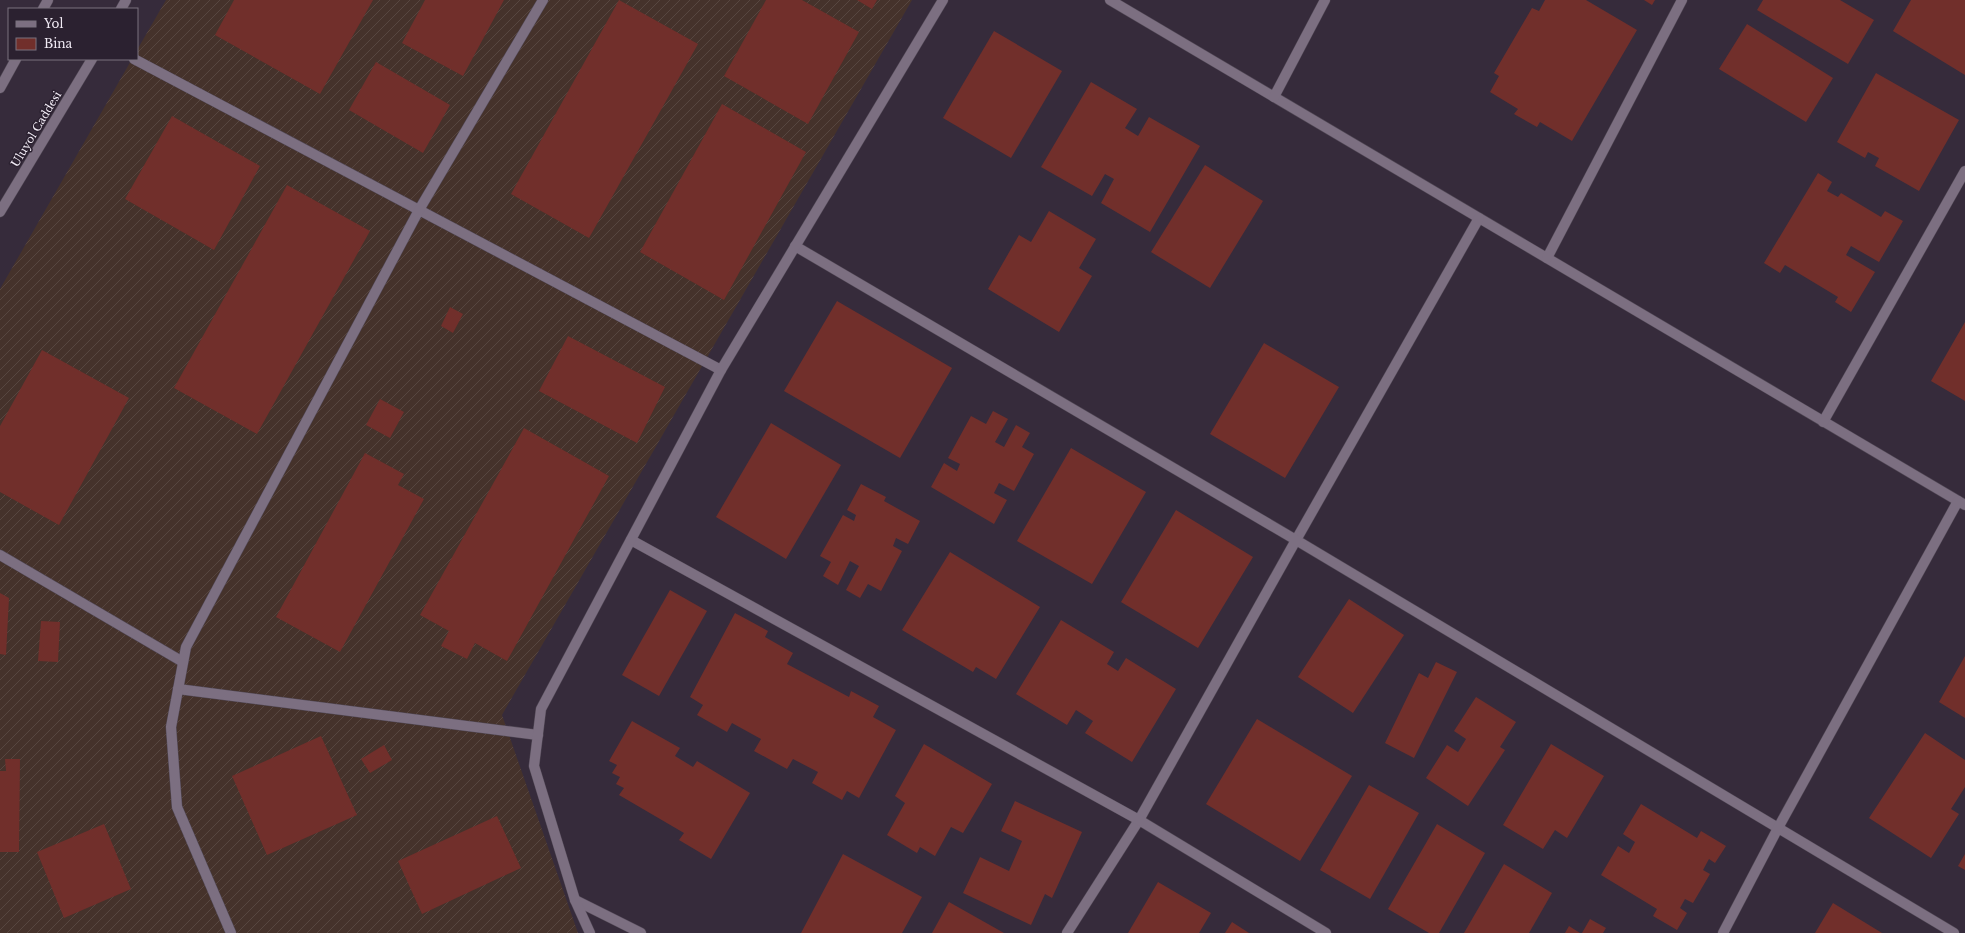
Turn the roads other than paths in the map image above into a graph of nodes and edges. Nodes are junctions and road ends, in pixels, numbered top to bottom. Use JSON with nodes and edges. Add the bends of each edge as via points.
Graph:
{"nodes":[{"id":1,"x":543,"y":0,"type":"edge"},
{"id":2,"x":943,"y":0,"type":"edge"},
{"id":3,"x":1110,"y":0,"type":"edge"},
{"id":4,"x":1325,"y":0,"type":"edge"},
{"id":5,"x":1682,"y":0,"type":"edge"},
{"id":6,"x":15,"y":60,"type":"edge"},
{"id":7,"x":91,"y":60,"type":"edge"},
{"id":8,"x":136,"y":60,"type":"edge"},
{"id":9,"x":0,"y":88,"type":"edge"},
{"id":10,"x":1274,"y":97,"type":"junction"},
{"id":11,"x":1965,"y":171,"type":"edge"},
{"id":12,"x":419,"y":210,"type":"junction"},
{"id":13,"x":0,"y":212,"type":"edge"},
{"id":14,"x":1479,"y":218,"type":"junction"},
{"id":15,"x":795,"y":246,"type":"junction"},
{"id":16,"x":1547,"y":258,"type":"junction"},
{"id":17,"x":721,"y":370,"type":"junction"},
{"id":18,"x":1824,"y":422,"type":"junction"},
{"id":19,"x":1961,"y":503,"type":"edge"},
{"id":20,"x":631,"y":540,"type":"junction"},
{"id":21,"x":1296,"y":540,"type":"junction"},
{"id":22,"x":0,"y":555,"type":"edge"},
{"id":23,"x":183,"y":662,"type":"junction"},
{"id":24,"x":178,"y":689,"type":"junction"},
{"id":25,"x":538,"y":735,"type":"junction"},
{"id":26,"x":1139,"y":820,"type":"junction"},
{"id":27,"x":1778,"y":828,"type":"junction"},
{"id":28,"x":575,"y":900,"type":"junction"},
{"id":29,"x":231,"y":933,"type":"edge"},
{"id":30,"x":590,"y":933,"type":"edge"},
{"id":31,"x":641,"y":933,"type":"edge"},
{"id":32,"x":1067,"y":933,"type":"edge"},
{"id":33,"x":1326,"y":933,"type":"edge"},
{"id":34,"x":1723,"y":933,"type":"edge"},
{"id":35,"x":1954,"y":933,"type":"edge"}],
"edges":[{"from":1,"to":12,"type":"street"},
{"from":2,"to":15,"type":"street"},
{"from":3,"to":10,"type":"street"},
{"from":4,"to":10,"type":"street"},
{"from":5,"to":16,"type":"street"},
{"from":6,"to":9,"type":"street"},
{"from":7,"to":13,"type":"street","name":"Uluyol Caddesi"},
{"from":8,"to":12,"type":"street"},
{"from":10,"to":14,"type":"street"},
{"from":11,"to":18,"type":"street"},
{"from":12,"to":17,"type":"street"},
{"from":12,"to":23,"type":"street","via":[[186,647]]},
{"from":14,"to":16,"type":"street"},
{"from":14,"to":21,"type":"street"},
{"from":15,"to":17,"type":"street"},
{"from":15,"to":21,"type":"street"},
{"from":16,"to":18,"type":"street"},
{"from":17,"to":20,"type":"street"},
{"from":18,"to":19,"type":"street"},
{"from":19,"to":27,"type":"street"},
{"from":20,"to":25,"type":"street","via":[[541,709]]},
{"from":20,"to":26,"type":"street"},
{"from":21,"to":26,"type":"street"},
{"from":21,"to":27,"type":"street"},
{"from":22,"to":23,"type":"street"},
{"from":23,"to":24,"type":"street"},
{"from":24,"to":25,"type":"street"},
{"from":24,"to":29,"type":"street","via":[[171,727],[177,807]]},
{"from":25,"to":28,"type":"street","via":[[534,766]]},
{"from":26,"to":32,"type":"street"},
{"from":26,"to":33,"type":"street"},
{"from":27,"to":34,"type":"street"},
{"from":27,"to":35,"type":"street"},
{"from":28,"to":30,"type":"street"},
{"from":28,"to":31,"type":"street"}]}
